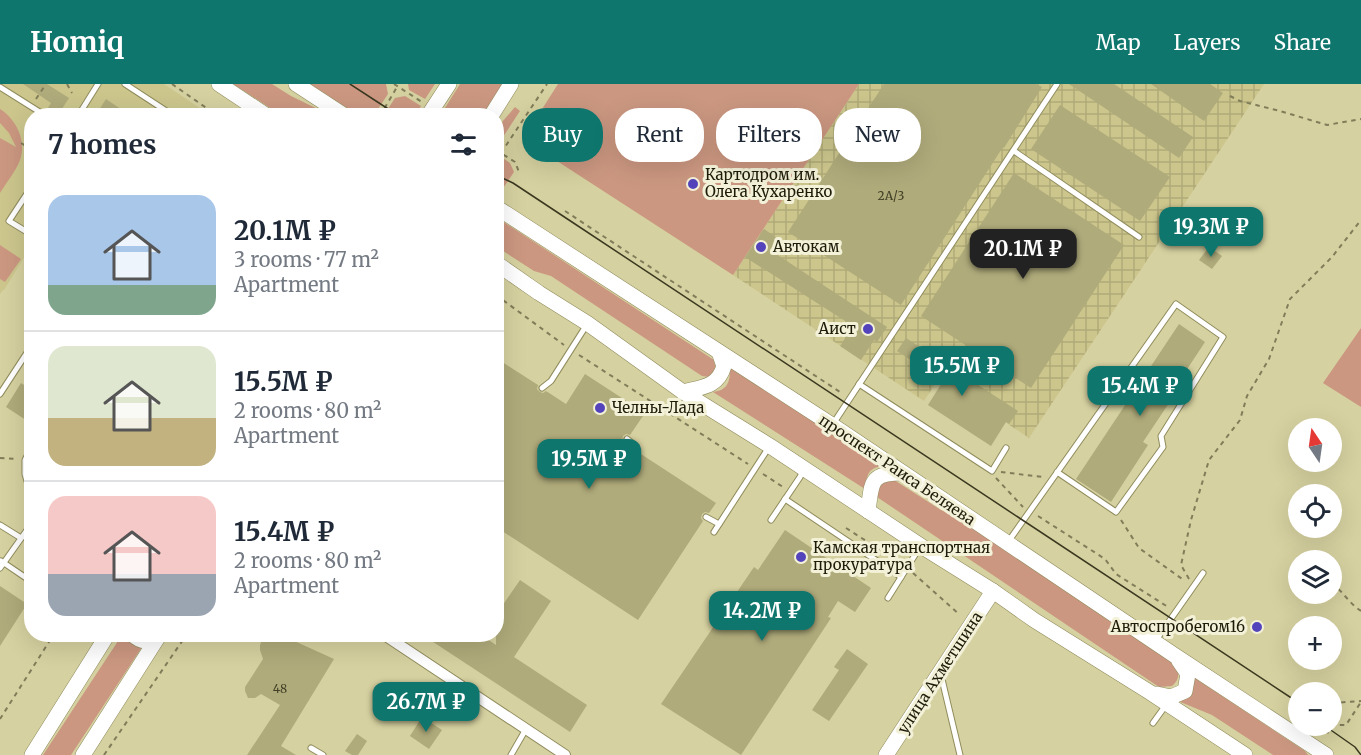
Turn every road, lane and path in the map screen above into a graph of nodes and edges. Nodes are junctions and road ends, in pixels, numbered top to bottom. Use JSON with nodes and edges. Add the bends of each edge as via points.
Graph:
{"nodes":[{"id":1,"x":46,"y":84,"type":"edge"},
{"id":2,"x":67,"y":84,"type":"edge"},
{"id":3,"x":98,"y":84,"type":"edge"},
{"id":4,"x":125,"y":84,"type":"edge"},
{"id":5,"x":172,"y":84,"type":"edge"},
{"id":6,"x":219,"y":84,"type":"edge"},
{"id":7,"x":296,"y":84,"type":"edge"},
{"id":8,"x":449,"y":84,"type":"edge"},
{"id":9,"x":511,"y":84,"type":"edge"},
{"id":10,"x":547,"y":84,"type":"edge"},
{"id":11,"x":1057,"y":84,"type":"edge"},
{"id":12,"x":397,"y":85,"type":"edge"},
{"id":13,"x":0,"y":87,"type":"edge"},
{"id":14,"x":72,"y":93,"type":"dead end"},
{"id":15,"x":1230,"y":96,"type":"dead end"},
{"id":16,"x":32,"y":106,"type":"junction"},
{"id":17,"x":35,"y":108,"type":"edge"},
{"id":18,"x":83,"y":108,"type":"edge"},
{"id":19,"x":162,"y":108,"type":"edge"},
{"id":20,"x":206,"y":108,"type":"edge"},
{"id":21,"x":255,"y":108,"type":"edge"},
{"id":22,"x":333,"y":108,"type":"edge"},
{"id":23,"x":384,"y":108,"type":"edge"},
{"id":24,"x":424,"y":108,"type":"edge"},
{"id":25,"x":426,"y":108,"type":"edge"},
{"id":26,"x":496,"y":108,"type":"edge"},
{"id":27,"x":1361,"y":119,"type":"edge"},
{"id":28,"x":21,"y":143,"type":"dead end"},
{"id":29,"x":24,"y":145,"type":"edge"},
{"id":30,"x":504,"y":148,"type":"edge"},
{"id":31,"x":1014,"y":151,"type":"junction"},
{"id":32,"x":504,"y":155,"type":"edge"},
{"id":33,"x":519,"y":172,"type":"dead end"},
{"id":34,"x":24,"y":198,"type":"edge"},
{"id":35,"x":565,"y":211,"type":"dead end"},
{"id":36,"x":504,"y":212,"type":"edge"},
{"id":37,"x":1361,"y":220,"type":"edge"},
{"id":38,"x":24,"y":230,"type":"edge"},
{"id":39,"x":1139,"y":237,"type":"dead end"},
{"id":40,"x":504,"y":269,"type":"edge"},
{"id":41,"x":504,"y":301,"type":"edge"},
{"id":42,"x":587,"y":323,"type":"junction"},
{"id":43,"x":571,"y":350,"type":"junction"},
{"id":44,"x":719,"y":352,"type":"junction"},
{"id":45,"x":24,"y":357,"type":"edge"},
{"id":46,"x":859,"y":384,"type":"junction"},
{"id":47,"x":545,"y":390,"type":"dead end"},
{"id":48,"x":683,"y":392,"type":"junction"},
{"id":49,"x":0,"y":394,"type":"edge"},
{"id":50,"x":850,"y":399,"type":"junction"},
{"id":51,"x":832,"y":425,"type":"junction"},
{"id":52,"x":770,"y":446,"type":"junction"},
{"id":53,"x":1006,"y":448,"type":"dead end"},
{"id":54,"x":0,"y":458,"type":"edge"},
{"id":55,"x":24,"y":460,"type":"edge"},
{"id":56,"x":804,"y":468,"type":"junction"},
{"id":57,"x":756,"y":469,"type":"junction"},
{"id":58,"x":992,"y":471,"type":"junction"},
{"id":59,"x":1058,"y":472,"type":"junction"},
{"id":60,"x":902,"y":473,"type":"junction"},
{"id":61,"x":1053,"y":478,"type":"junction"},
{"id":62,"x":790,"y":492,"type":"junction"},
{"id":63,"x":785,"y":499,"type":"junction"},
{"id":64,"x":868,"y":511,"type":"junction"},
{"id":65,"x":1030,"y":511,"type":"junction"},
{"id":66,"x":1116,"y":512,"type":"junction"},
{"id":67,"x":706,"y":517,"type":"dead end"},
{"id":68,"x":771,"y":520,"type":"dead end"},
{"id":69,"x":839,"y":523,"type":"dead end"},
{"id":70,"x":719,"y":524,"type":"junction"},
{"id":71,"x":0,"y":525,"type":"edge"},
{"id":72,"x":714,"y":532,"type":"dead end"},
{"id":73,"x":24,"y":534,"type":"edge"},
{"id":74,"x":21,"y":538,"type":"junction"},
{"id":75,"x":1007,"y":543,"type":"junction"},
{"id":76,"x":921,"y":546,"type":"junction"},
{"id":77,"x":1,"y":564,"type":"edge"},
{"id":78,"x":907,"y":567,"type":"junction"},
{"id":79,"x":1203,"y":573,"type":"dead end"},
{"id":80,"x":24,"y":577,"type":"edge"},
{"id":81,"x":901,"y":577,"type":"junction"},
{"id":82,"x":1193,"y":587,"type":"junction"},
{"id":83,"x":993,"y":591,"type":"junction"},
{"id":84,"x":1342,"y":592,"type":"edge"},
{"id":85,"x":888,"y":598,"type":"dead end"},
{"id":86,"x":1361,"y":611,"type":"edge"},
{"id":87,"x":1175,"y":612,"type":"junction"},
{"id":88,"x":971,"y":625,"type":"junction"},
{"id":89,"x":1155,"y":641,"type":"junction"},
{"id":90,"x":49,"y":642,"type":"edge"},
{"id":91,"x":103,"y":642,"type":"edge"},
{"id":92,"x":154,"y":642,"type":"edge"},
{"id":93,"x":182,"y":642,"type":"edge"},
{"id":94,"x":395,"y":642,"type":"edge"},
{"id":95,"x":1174,"y":655,"type":"junction"},
{"id":96,"x":940,"y":672,"type":"junction"},
{"id":97,"x":1151,"y":693,"type":"junction"},
{"id":98,"x":1361,"y":701,"type":"edge"},
{"id":99,"x":1342,"y":702,"type":"edge"},
{"id":100,"x":1167,"y":703,"type":"junction"},
{"id":101,"x":0,"y":719,"type":"edge"},
{"id":102,"x":1153,"y":723,"type":"dead end"},
{"id":103,"x":1288,"y":725,"type":"edge"},
{"id":104,"x":1342,"y":725,"type":"edge"},
{"id":105,"x":526,"y":729,"type":"junction"},
{"id":106,"x":1305,"y":736,"type":"edge"},
{"id":107,"x":1306,"y":736,"type":"edge"},
{"id":108,"x":311,"y":748,"type":"dead end"},
{"id":109,"x":32,"y":755,"type":"edge"},
{"id":110,"x":83,"y":755,"type":"edge"},
{"id":111,"x":104,"y":755,"type":"edge"},
{"id":112,"x":323,"y":755,"type":"edge"},
{"id":113,"x":511,"y":755,"type":"edge"},
{"id":114,"x":565,"y":755,"type":"edge"},
{"id":115,"x":886,"y":755,"type":"edge"},
{"id":116,"x":960,"y":755,"type":"edge"},
{"id":117,"x":1245,"y":755,"type":"edge"},
{"id":118,"x":1312,"y":755,"type":"edge"},
{"id":119,"x":1326,"y":755,"type":"edge"}],
"edges":[{"from":1,"to":16,"type":"path"},
{"from":2,"to":14,"type":"path"},
{"from":3,"to":18,"type":"lane"},
{"from":4,"to":19,"type":"lane"},
{"from":5,"to":20,"type":"path"},
{"from":6,"to":21,"type":"street"},
{"from":7,"to":22,"type":"street"},
{"from":8,"to":25,"type":"street"},
{"from":9,"to":26,"type":"street"},
{"from":10,"to":30,"type":"path"},
{"from":11,"to":31,"type":"lane"},
{"from":12,"to":23,"type":"path"},
{"from":12,"to":24,"type":"path"},
{"from":13,"to":16,"type":"lane"},
{"from":15,"to":27,"type":"path","via":[[1327,125]]},
{"from":16,"to":17,"type":"lane"},
{"from":28,"to":29,"type":"path"},
{"from":31,"to":39,"type":"lane"},
{"from":31,"to":46,"type":"lane"},
{"from":32,"to":33,"type":"path","via":[[515,162]]},
{"from":34,"to":38,"type":"lane","via":[[9,220]]},
{"from":35,"to":50,"type":"path"},
{"from":36,"to":44,"type":"street","name":"проспект Раиса Беляева"},
{"from":37,"to":82,"type":"path","via":[[1332,257],[1290,299],[1269,359],[1247,396],[1240,420],[1209,460],[1181,565]]},
{"from":40,"to":42,"type":"street"},
{"from":41,"to":43,"type":"path"},
{"from":42,"to":43,"type":"lane"},
{"from":42,"to":48,"type":"street"},
{"from":43,"to":47,"type":"lane"},
{"from":43,"to":57,"type":"path"},
{"from":44,"to":48,"type":"street","via":[[724,366],[715,383]]},
{"from":44,"to":51,"type":"street","name":"проспект Раиса Беляева"},
{"from":45,"to":49,"type":"lane"},
{"from":46,"to":50,"type":"lane"},
{"from":46,"to":58,"type":"lane"},
{"from":48,"to":52,"type":"street"},
{"from":50,"to":51,"type":"lane"},
{"from":51,"to":60,"type":"street","name":"проспект Раиса Беляева"},
{"from":52,"to":56,"type":"street"},
{"from":52,"to":57,"type":"lane"},
{"from":53,"to":58,"type":"lane"},
{"from":54,"to":55,"type":"path"},
{"from":56,"to":62,"type":"lane"},
{"from":56,"to":64,"type":"street"},
{"from":57,"to":62,"type":"path"},
{"from":57,"to":70,"type":"lane"},
{"from":58,"to":61,"type":"path"},
{"from":58,"to":65,"type":"path","via":[[1021,506]]},
{"from":59,"to":61,"type":"lane"},
{"from":59,"to":66,"type":"lane"},
{"from":59,"to":66,"type":"lane","via":[[1176,304],[1223,337],[1161,436],[1163,447]]},
{"from":60,"to":64,"type":"street","via":[[878,476],[872,484]]},
{"from":60,"to":75,"type":"street","name":"проспект Раиса Беляева"},
{"from":61,"to":65,"type":"lane"},
{"from":62,"to":63,"type":"lane"},
{"from":63,"to":68,"type":"lane"},
{"from":63,"to":81,"type":"lane"},
{"from":64,"to":76,"type":"street"},
{"from":65,"to":75,"type":"lane"},
{"from":65,"to":87,"type":"path","via":[[1105,559],[1116,574]]},
{"from":66,"to":82,"type":"path","via":[[1138,548]]},
{"from":67,"to":70,"type":"lane"},
{"from":69,"to":78,"type":"path"},
{"from":70,"to":72,"type":"lane"},
{"from":71,"to":74,"type":"lane"},
{"from":73,"to":74,"type":"lane"},
{"from":74,"to":77,"type":"lane"},
{"from":75,"to":89,"type":"street","name":"проспект Раиса Беляева"},
{"from":76,"to":78,"type":"lane"},
{"from":76,"to":83,"type":"street"},
{"from":77,"to":80,"type":"lane"},
{"from":78,"to":81,"type":"lane"},
{"from":78,"to":88,"type":"path"},
{"from":79,"to":82,"type":"lane"},
{"from":81,"to":85,"type":"lane"},
{"from":82,"to":87,"type":"lane"},
{"from":83,"to":88,"type":"street","name":"улица Ахметшина"},
{"from":83,"to":97,"type":"street"},
{"from":84,"to":86,"type":"path"},
{"from":87,"to":89,"type":"lane"},
{"from":88,"to":96,"type":"street","name":"улица Ахметшина"},
{"from":89,"to":95,"type":"street","name":"проспект Раиса Беляева"},
{"from":90,"to":101,"type":"path"},
{"from":91,"to":109,"type":"street"},
{"from":92,"to":110,"type":"street"},
{"from":93,"to":111,"type":"path"},
{"from":94,"to":105,"type":"street"},
{"from":95,"to":97,"type":"street","via":[[1188,674],[1185,691],[1171,697]]},
{"from":95,"to":103,"type":"street","name":"проспект Раиса Беляева"},
{"from":96,"to":115,"type":"street","name":"улица Ахметшина"},
{"from":96,"to":116,"type":"lane"},
{"from":97,"to":100,"type":"street"},
{"from":98,"to":99,"type":"path"},
{"from":98,"to":104,"type":"path","via":[[1346,725]]},
{"from":100,"to":102,"type":"lane"},
{"from":100,"to":117,"type":"street"},
{"from":105,"to":113,"type":"lane"},
{"from":105,"to":114,"type":"street"},
{"from":106,"to":118,"type":"street"},
{"from":107,"to":119,"type":"street","name":"проспект Раиса Беляева"},
{"from":108,"to":112,"type":"lane"}]}
